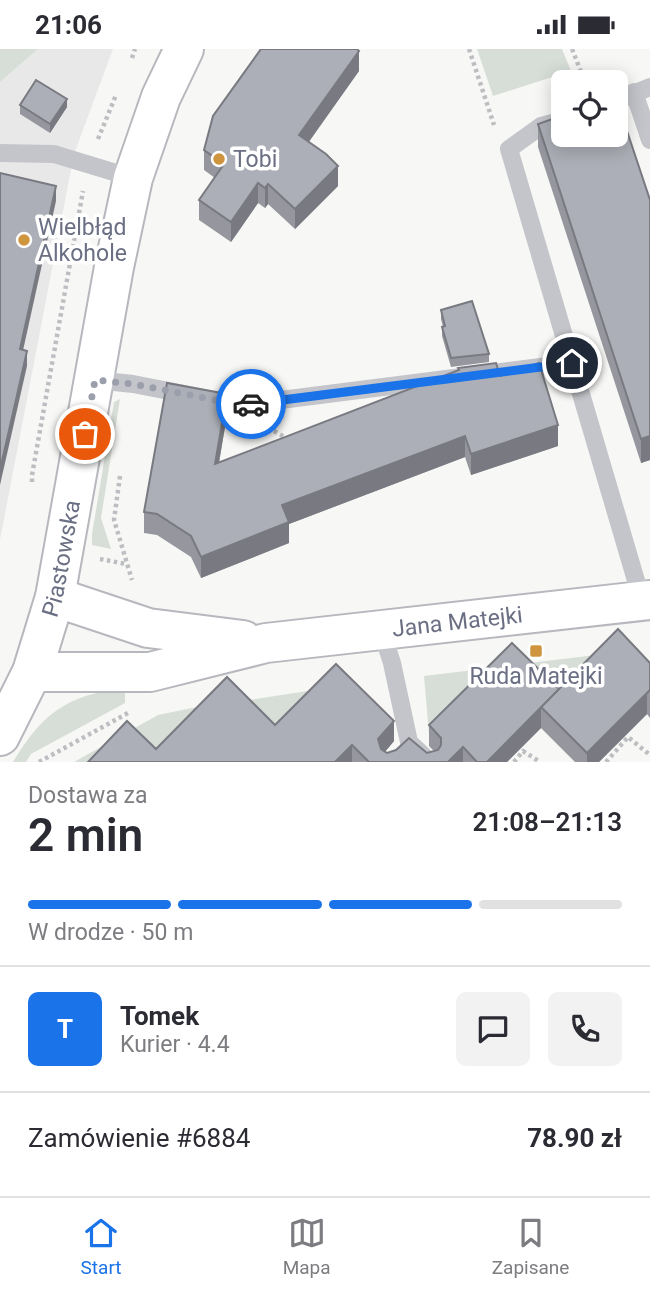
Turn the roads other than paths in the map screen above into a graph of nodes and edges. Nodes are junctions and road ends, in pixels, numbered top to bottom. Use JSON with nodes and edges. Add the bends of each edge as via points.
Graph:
{"nodes":[{"id":1,"x":184,"y":49,"type":"edge"},
{"id":2,"x":642,"y":90,"type":"edge"},
{"id":3,"x":551,"y":123,"type":"edge"},
{"id":4,"x":650,"y":141,"type":"edge"},
{"id":5,"x":0,"y":153,"type":"edge"},
{"id":6,"x":133,"y":179,"type":"junction"},
{"id":7,"x":572,"y":363,"type":"junction"},
{"id":8,"x":95,"y":380,"type":"junction"},
{"id":9,"x":55,"y":597,"type":"junction"},
{"id":10,"x":646,"y":600,"type":"edge"},
{"id":11,"x":382,"y":632,"type":"junction"},
{"id":12,"x":265,"y":643,"type":"junction"},
{"id":13,"x":32,"y":673,"type":"junction"},
{"id":14,"x":0,"y":736,"type":"edge"},
{"id":15,"x":409,"y":742,"type":"junction"},
{"id":16,"x":396,"y":755,"type":"edge"},
{"id":17,"x":430,"y":762,"type":"edge"}],
"edges":[{"from":1,"to":6,"type":"street","name":"Piastowska","via":[[161,97]]},
{"from":2,"to":4,"type":"lane"},
{"from":3,"to":7,"type":"lane","via":[[509,149]]},
{"from":5,"to":6,"type":"lane","via":[[54,154]]},
{"from":6,"to":8,"type":"street","name":"Piastowska"},
{"from":7,"to":8,"type":"lane","via":[[241,405]]},
{"from":7,"to":10,"type":"lane"},
{"from":8,"to":9,"type":"street","name":"Piastowska"},
{"from":9,"to":12,"type":"street","name":"Jana Matejki","via":[[148,628]]},
{"from":9,"to":13,"type":"street","name":"Piastowska"},
{"from":10,"to":11,"type":"street","name":"Jana Matejki"},
{"from":11,"to":12,"type":"street","name":"Jana Matejki"},
{"from":11,"to":15,"type":"lane"},
{"from":12,"to":13,"type":"street","name":"Jana Matejki","via":[[150,672]]},
{"from":13,"to":14,"type":"street","name":"Piastowska"},
{"from":15,"to":16,"type":"lane"},
{"from":15,"to":17,"type":"lane"}]}
